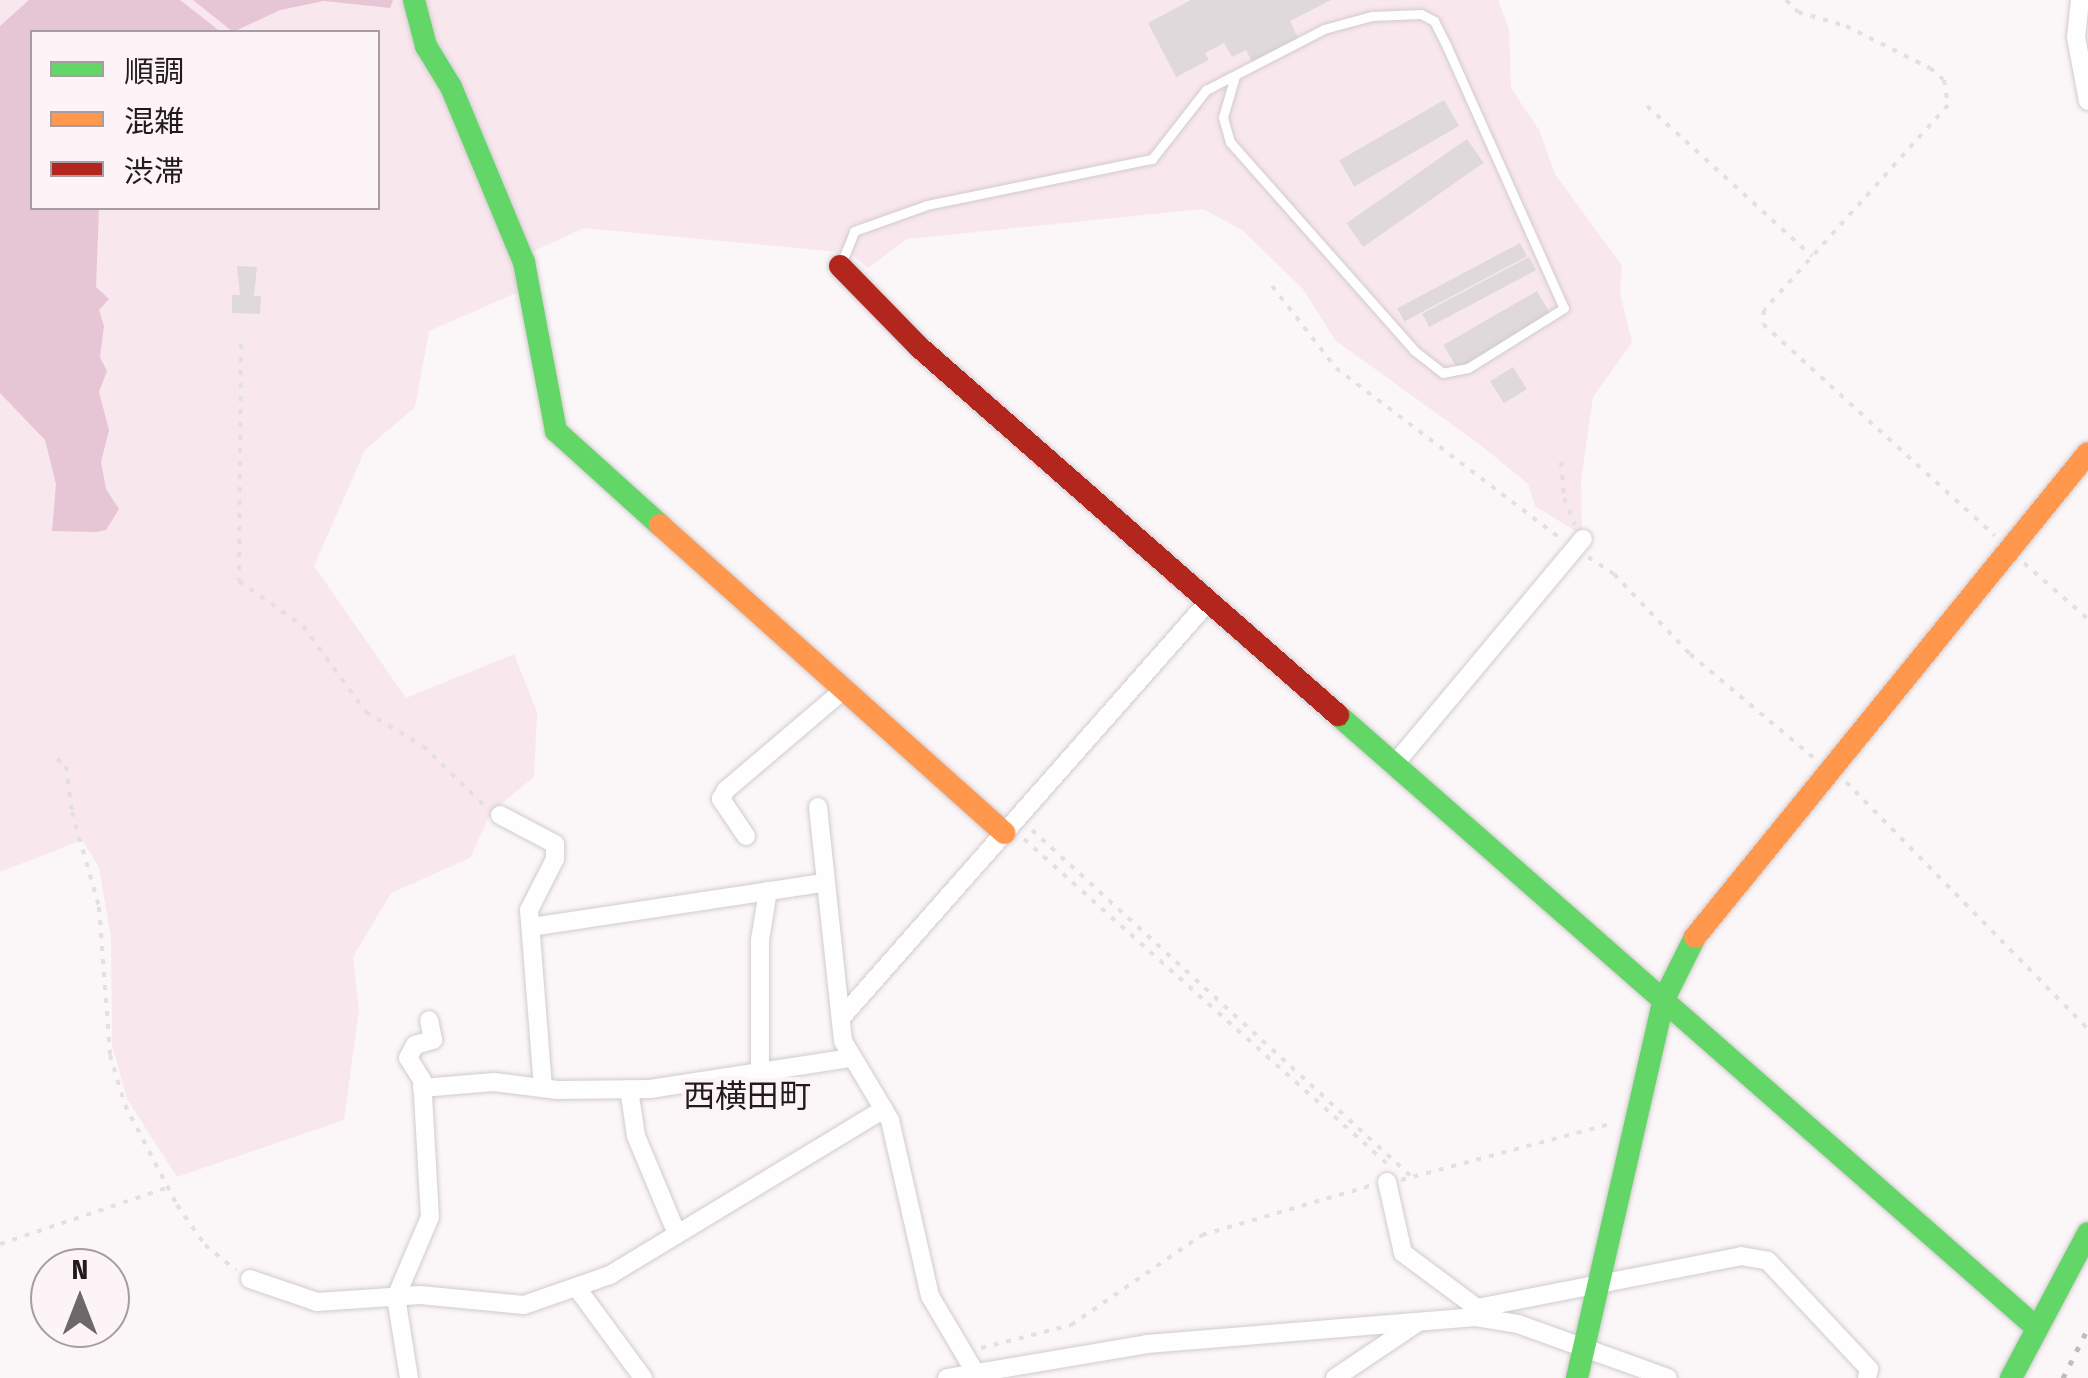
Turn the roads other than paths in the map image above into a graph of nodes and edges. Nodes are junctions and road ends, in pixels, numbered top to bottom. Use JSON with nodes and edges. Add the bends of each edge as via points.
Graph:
{"nodes":[{"id":1,"x":414,"y":0,"type":"edge"},
{"id":2,"x":2080,"y":0,"type":"edge"},
{"id":3,"x":1235,"y":76,"type":"junction"},
{"id":4,"x":2088,"y":101,"type":"edge"},
{"id":5,"x":840,"y":266,"type":"joint"},
{"id":6,"x":2088,"y":453,"type":"edge"},
{"id":7,"x":1581,"y":545,"type":"road end"},
{"id":8,"x":1208,"y":602,"type":"junction"},
{"id":9,"x":846,"y":688,"type":"junction"},
{"id":10,"x":1393,"y":766,"type":"junction"},
{"id":11,"x":818,"y":808,"type":"dead end"},
{"id":12,"x":500,"y":815,"type":"road end"},
{"id":13,"x":1011,"y":825,"type":"junction"},
{"id":14,"x":746,"y":836,"type":"dead end"},
{"id":15,"x":823,"y":884,"type":"junction"},
{"id":16,"x":768,"y":892,"type":"junction"},
{"id":17,"x":532,"y":927,"type":"junction"},
{"id":18,"x":1664,"y":1001,"type":"junction"},
{"id":19,"x":842,"y":1018,"type":"junction"},
{"id":20,"x":429,"y":1020,"type":"dead end"},
{"id":21,"x":850,"y":1058,"type":"junction"},
{"id":22,"x":760,"y":1071,"type":"junction"},
{"id":23,"x":543,"y":1086,"type":"junction"},
{"id":24,"x":422,"y":1088,"type":"junction"},
{"id":25,"x":629,"y":1089,"type":"junction"},
{"id":26,"x":884,"y":1108,"type":"junction"},
{"id":27,"x":1391,"y":1181,"type":"road end"},
{"id":28,"x":2088,"y":1233,"type":"edge"},
{"id":29,"x":677,"y":1234,"type":"junction"},
{"id":30,"x":250,"y":1279,"type":"road end"},
{"id":31,"x":1597,"y":1282,"type":"junction"},
{"id":32,"x":577,"y":1288,"type":"junction"},
{"id":33,"x":396,"y":1297,"type":"junction"},
{"id":34,"x":1476,"y":1313,"type":"junction"},
{"id":35,"x":1417,"y":1320,"type":"junction"},
{"id":36,"x":2037,"y":1328,"type":"junction"},
{"id":37,"x":1588,"y":1348,"type":"junction"},
{"id":38,"x":1023,"y":1371,"type":"edge"},
{"id":39,"x":975,"y":1372,"type":"junction"},
{"id":40,"x":410,"y":1378,"type":"edge"},
{"id":41,"x":643,"y":1378,"type":"edge"},
{"id":42,"x":948,"y":1378,"type":"edge"},
{"id":43,"x":1334,"y":1378,"type":"edge"},
{"id":44,"x":1577,"y":1378,"type":"edge"},
{"id":45,"x":1668,"y":1378,"type":"edge"},
{"id":46,"x":1867,"y":1378,"type":"edge"},
{"id":47,"x":2011,"y":1378,"type":"edge"}],
"edges":[{"from":1,"to":9,"type":"street","via":[[426,46],[451,87],[524,262],[556,431]]},
{"from":2,"to":4,"type":"street","via":[[2076,38]]},
{"from":3,"to":3,"type":"lane","via":[[1354,20],[1421,14],[1434,22],[1564,308],[1468,368],[1443,372],[1414,350],[1230,142],[1222,117]]},
{"from":3,"to":5,"type":"lane","via":[[1206,90],[1152,159],[909,212],[854,231]]},
{"from":5,"to":8,"type":"street","via":[[919,347]]},
{"from":6,"to":18,"type":"street","via":[[1710,912]]},
{"from":7,"to":10,"type":"street"},
{"from":8,"to":10,"type":"street"},
{"from":8,"to":13,"type":"street"},
{"from":9,"to":13,"type":"street"},
{"from":9,"to":14,"type":"street","via":[[726,790],[721,798]]},
{"from":10,"to":18,"type":"street"},
{"from":11,"to":15,"type":"street"},
{"from":12,"to":17,"type":"street","via":[[555,844],[555,859],[528,910]]},
{"from":13,"to":19,"type":"street"},
{"from":15,"to":16,"type":"street"},
{"from":15,"to":19,"type":"street"},
{"from":16,"to":17,"type":"street"},
{"from":16,"to":22,"type":"street","via":[[768,925],[760,940]]},
{"from":17,"to":23,"type":"street"},
{"from":18,"to":31,"type":"street"},
{"from":18,"to":36,"type":"street"},
{"from":19,"to":21,"type":"street"},
{"from":20,"to":24,"type":"street","via":[[432,1040],[415,1045],[408,1058]]},
{"from":21,"to":22,"type":"street"},
{"from":21,"to":26,"type":"street"},
{"from":22,"to":25,"type":"street"},
{"from":23,"to":24,"type":"street"},
{"from":23,"to":25,"type":"street"},
{"from":24,"to":33,"type":"street","via":[[430,1217]]},
{"from":25,"to":29,"type":"street","via":[[636,1136]]},
{"from":26,"to":29,"type":"street"},
{"from":26,"to":39,"type":"street","via":[[930,1296]]},
{"from":27,"to":34,"type":"street","via":[[1403,1253]]},
{"from":28,"to":36,"type":"street"},
{"from":29,"to":32,"type":"street","via":[[610,1276]]},
{"from":30,"to":33,"type":"street","via":[[317,1302]]},
{"from":31,"to":34,"type":"street"},
{"from":31,"to":37,"type":"street"},
{"from":31,"to":46,"type":"street","via":[[1698,1260],[1768,1261],[1869,1369]]},
{"from":32,"to":33,"type":"street","via":[[524,1305]]},
{"from":32,"to":41,"type":"street"},
{"from":33,"to":40,"type":"street"},
{"from":34,"to":35,"type":"street"},
{"from":34,"to":37,"type":"street"},
{"from":35,"to":38,"type":"street","via":[[1146,1344]]},
{"from":35,"to":43,"type":"street"},
{"from":36,"to":47,"type":"street"},
{"from":37,"to":44,"type":"street"},
{"from":37,"to":45,"type":"street"},
{"from":38,"to":39,"type":"street"},
{"from":39,"to":42,"type":"street"}]}
